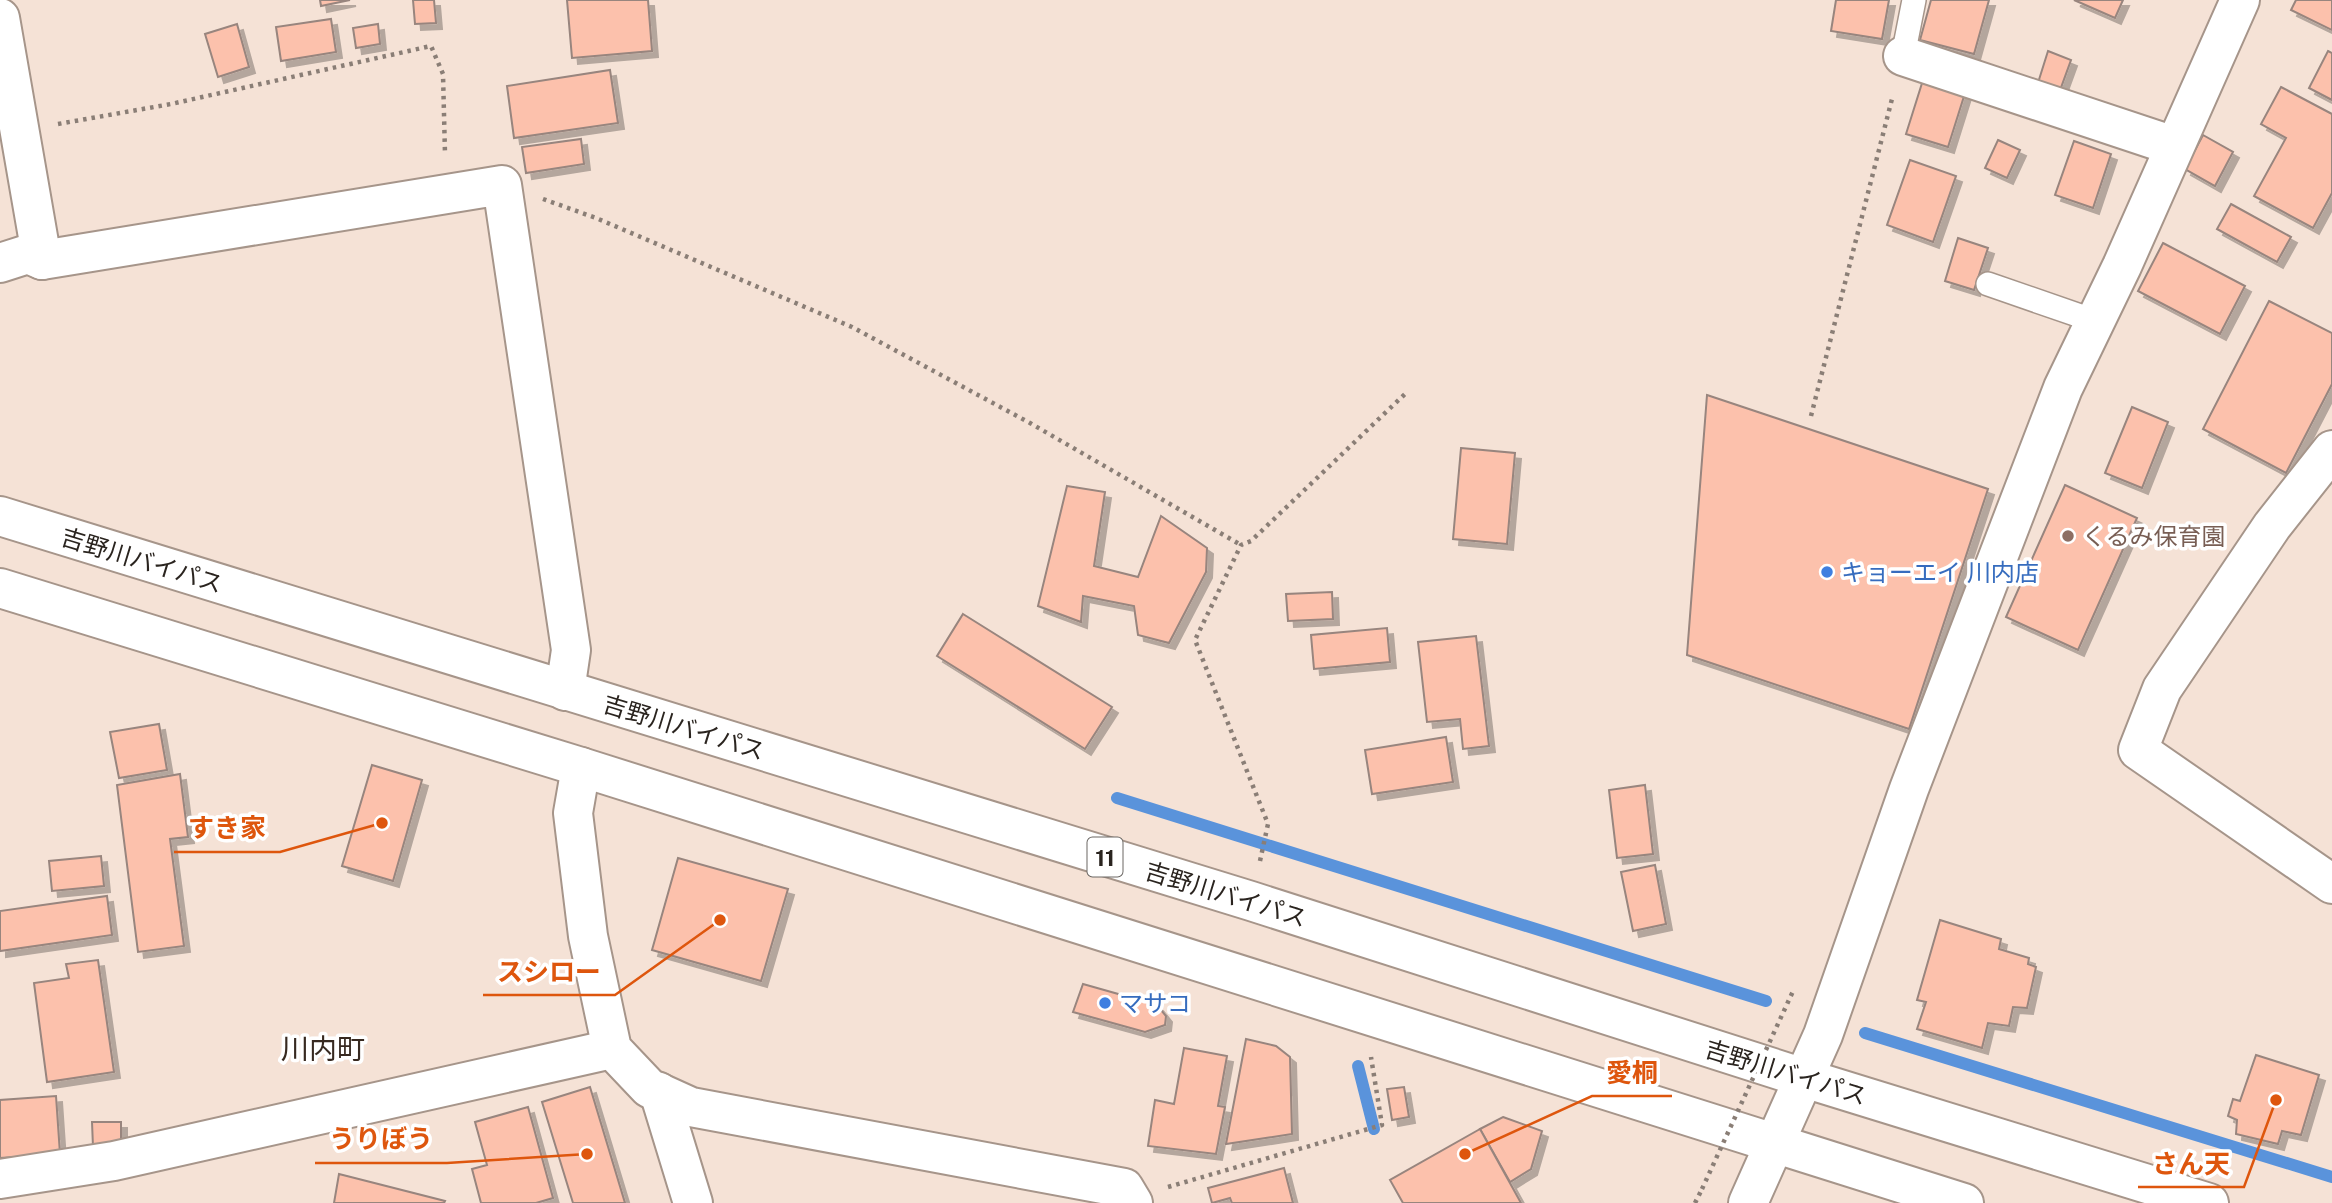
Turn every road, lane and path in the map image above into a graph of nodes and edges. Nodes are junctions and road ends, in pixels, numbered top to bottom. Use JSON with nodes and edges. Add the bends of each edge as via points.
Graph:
{"nodes":[{"id":1,"x":1914,"y":0,"type":"edge"},
{"id":2,"x":2240,"y":0,"type":"edge"},
{"id":3,"x":0,"y":18,"type":"edge"},
{"id":4,"x":1902,"y":56,"type":"junction"},
{"id":5,"x":20,"y":131,"type":"junction"},
{"id":6,"x":2174,"y":146,"type":"junction"},
{"id":7,"x":502,"y":185,"type":"junction"},
{"id":8,"x":447,"y":194,"type":"junction"},
{"id":9,"x":42,"y":260,"type":"junction"},
{"id":10,"x":0,"y":263,"type":"edge"},
{"id":11,"x":1988,"y":284,"type":"dead end"},
{"id":12,"x":2095,"y":321,"type":"junction"},
{"id":13,"x":1406,"y":393,"type":"dead end"},
{"id":14,"x":1811,"y":416,"type":"dead end"},
{"id":15,"x":2332,"y":450,"type":"edge"},
{"id":16,"x":0,"y":516,"type":"edge"},
{"id":17,"x":1241,"y":545,"type":"junction"},
{"id":18,"x":0,"y":588,"type":"edge"},
{"id":19,"x":565,"y":691,"type":"junction"},
{"id":20,"x":581,"y":767,"type":"junction"},
{"id":21,"x":1261,"y":855,"type":"dead end"},
{"id":22,"x":2332,"y":884,"type":"edge"},
{"id":23,"x":1794,"y":989,"type":"dead end"},
{"id":24,"x":612,"y":1049,"type":"junction"},
{"id":25,"x":1371,"y":1056,"type":"dead end"},
{"id":26,"x":1804,"y":1078,"type":"junction"},
{"id":27,"x":659,"y":1092,"type":"junction"},
{"id":28,"x":1776,"y":1146,"type":"junction"},
{"id":29,"x":0,"y":1179,"type":"edge"},
{"id":30,"x":1132,"y":1201,"type":"edge"},
{"id":31,"x":693,"y":1203,"type":"edge"},
{"id":32,"x":1695,"y":1203,"type":"edge"},
{"id":33,"x":1748,"y":1203,"type":"edge"},
{"id":34,"x":1964,"y":1203,"type":"edge"},
{"id":35,"x":2209,"y":1203,"type":"edge"}],
"edges":[{"from":1,"to":4,"type":"lane"},
{"from":2,"to":6,"type":"main road"},
{"from":3,"to":5,"type":"main road"},
{"from":4,"to":6,"type":"main road"},
{"from":4,"to":14,"type":"path"},
{"from":5,"to":8,"type":"path","via":[[171,104],[430,46],[443,74]]},
{"from":5,"to":9,"type":"main road"},
{"from":6,"to":12,"type":"main road"},
{"from":7,"to":8,"type":"main road"},
{"from":7,"to":17,"type":"path","via":[[596,218],[852,327]]},
{"from":7,"to":19,"type":"main road","via":[[571,650]]},
{"from":8,"to":9,"type":"main road"},
{"from":9,"to":10,"type":"main road","via":[[28,254]]},
{"from":11,"to":12,"type":"lane"},
{"from":12,"to":26,"type":"main road","via":[[2063,388],[2003,542]]},
{"from":13,"to":17,"type":"path","via":[[1251,541]]},
{"from":15,"to":22,"type":"main road","via":[[2272,526],[2162,689],[2138,750]]},
{"from":16,"to":19,"type":"main road","name":"吉野川バイパス","number":"11"},
{"from":17,"to":21,"type":"path","via":[[1195,640],[1268,824]]},
{"from":18,"to":20,"type":"main road"},
{"from":19,"to":26,"type":"main road","name":"吉野川バイパス","number":"11","via":[[1224,893]]},
{"from":20,"to":24,"type":"main road","via":[[573,813],[588,936]]},
{"from":20,"to":28,"type":"main road"},
{"from":23,"to":32,"type":"path","bridge":true},
{"from":24,"to":27,"type":"main road","via":[[649,1088]]},
{"from":24,"to":29,"type":"main road","via":[[114,1161]]},
{"from":25,"to":30,"type":"path","via":[[1382,1125]]},
{"from":26,"to":28,"type":"main road"},
{"from":26,"to":35,"type":"main road","name":"吉野川バイパス","number":"11"},
{"from":27,"to":30,"type":"main road","via":[[691,1107],[1124,1188]]},
{"from":27,"to":31,"type":"main road"},
{"from":28,"to":33,"type":"main road"},
{"from":28,"to":34,"type":"main road"}]}
